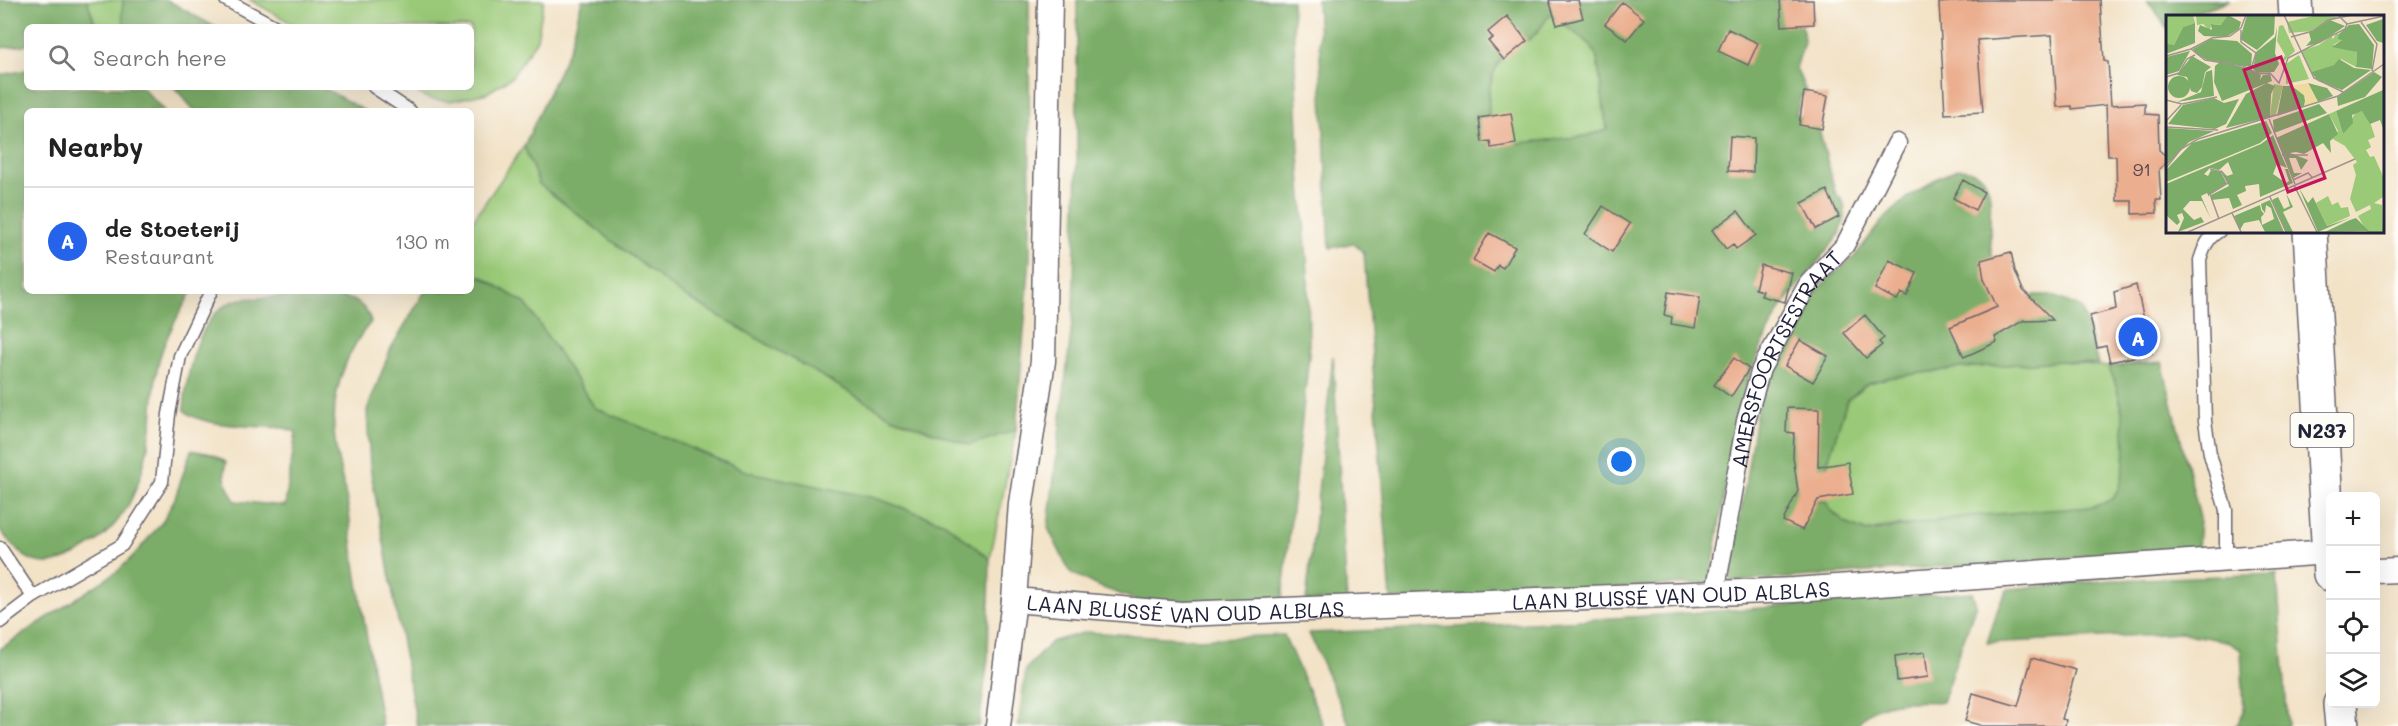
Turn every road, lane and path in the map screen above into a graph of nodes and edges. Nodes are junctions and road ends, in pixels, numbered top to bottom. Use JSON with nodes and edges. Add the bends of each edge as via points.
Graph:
{"nodes":[{"id":1,"x":226,"y":0,"type":"edge"},
{"id":2,"x":1050,"y":0,"type":"edge"},
{"id":3,"x":2295,"y":0,"type":"edge"},
{"id":4,"x":2296,"y":15,"type":"edge"},
{"id":5,"x":270,"y":24,"type":"edge"},
{"id":6,"x":378,"y":90,"type":"edge"},
{"id":7,"x":406,"y":108,"type":"edge"},
{"id":8,"x":1897,"y":143,"type":"dead end"},
{"id":9,"x":2217,"y":232,"type":"edge"},
{"id":10,"x":2310,"y":232,"type":"edge"},
{"id":11,"x":210,"y":294,"type":"edge"},
{"id":12,"x":2329,"y":546,"type":"edge"},
{"id":13,"x":0,"y":548,"type":"edge"},
{"id":14,"x":2226,"y":559,"type":"junction"},
{"id":15,"x":2326,"y":568,"type":"edge"},
{"id":16,"x":2398,"y":570,"type":"edge"},
{"id":17,"x":2380,"y":571,"type":"edge"},
{"id":18,"x":1715,"y":593,"type":"junction"},
{"id":19,"x":33,"y":597,"type":"junction"},
{"id":20,"x":1014,"y":600,"type":"junction"},
{"id":21,"x":0,"y":622,"type":"edge"},
{"id":22,"x":2340,"y":708,"type":"edge"},
{"id":23,"x":998,"y":726,"type":"edge"},
{"id":24,"x":2342,"y":726,"type":"edge"}],
"edges":[{"from":1,"to":5,"type":"lane"},
{"from":2,"to":20,"type":"street","via":[[1043,361],[1021,503]]},
{"from":3,"to":4,"type":"main road"},
{"from":6,"to":7,"type":"lane"},
{"from":8,"to":18,"type":"street","name":"AMERSFOORTSESTRAAT","via":[[1845,245],[1808,284],[1761,369],[1746,421]]},
{"from":9,"to":14,"type":"lane","via":[[2204,246],[2200,260],[2205,421],[2226,510]]},
{"from":10,"to":12,"type":"main road","number":"N237"},
{"from":11,"to":19,"type":"lane","via":[[180,356],[162,482],[122,545]]},
{"from":13,"to":19,"type":"lane"},
{"from":14,"to":15,"type":"street","name":"LAAN BLUSSÉ VAN OUD ALBLAS"},
{"from":14,"to":18,"type":"street","name":"LAAN BLUSSÉ VAN OUD ALBLAS"},
{"from":16,"to":17,"type":"street"},
{"from":18,"to":20,"type":"street","name":"LAAN BLUSSÉ VAN OUD ALBLAS","via":[[1181,614]]},
{"from":19,"to":21,"type":"lane"},
{"from":20,"to":23,"type":"street"},
{"from":22,"to":24,"type":"main road"}]}
